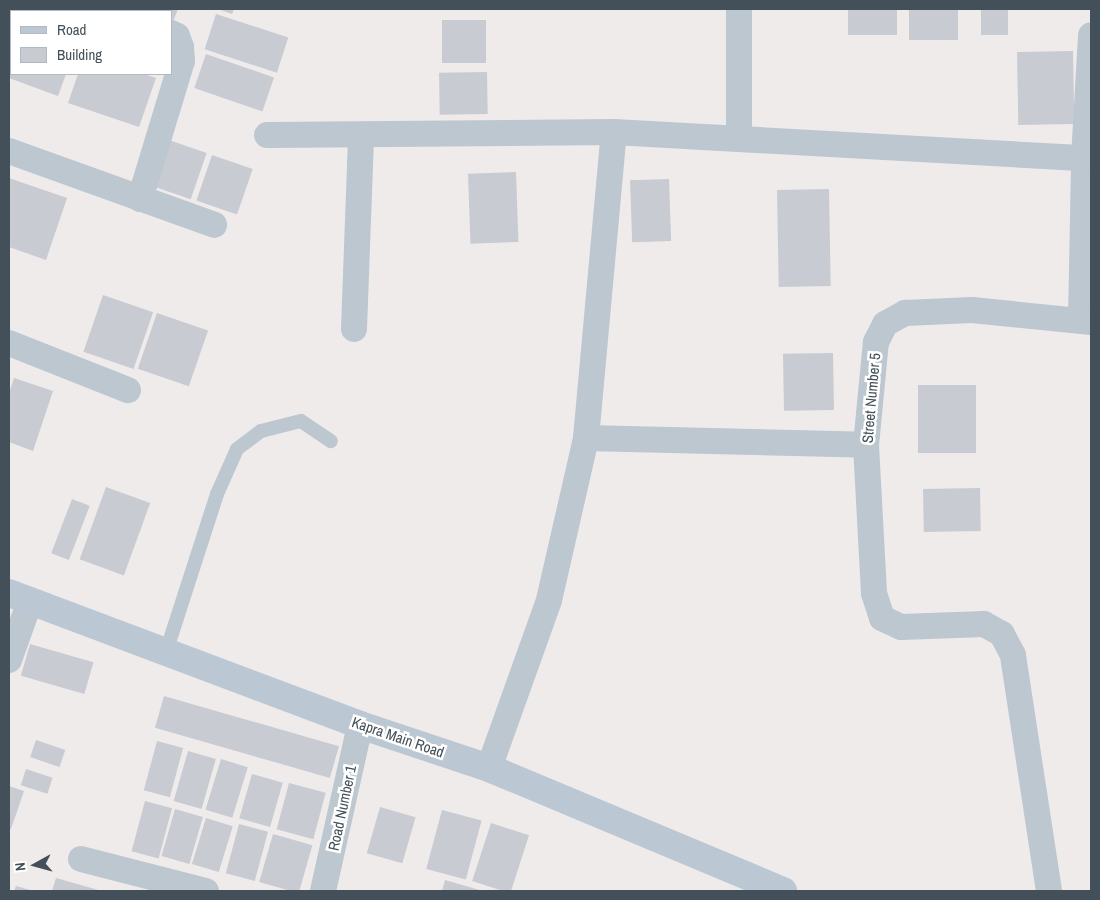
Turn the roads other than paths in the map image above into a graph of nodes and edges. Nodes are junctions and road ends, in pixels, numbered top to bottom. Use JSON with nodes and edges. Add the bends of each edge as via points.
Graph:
{"nodes":[{"id":1,"x":739,"y":9,"type":"edge"},
{"id":2,"x":172,"y":34,"type":"edge"},
{"id":3,"x":1091,"y":35,"type":"edge"},
{"id":4,"x":614,"y":132,"type":"junction"},
{"id":5,"x":267,"y":135,"type":"dead end"},
{"id":6,"x":360,"y":135,"type":"junction"},
{"id":7,"x":740,"y":140,"type":"junction"},
{"id":8,"x":9,"y":151,"type":"edge"},
{"id":9,"x":1084,"y":158,"type":"junction"},
{"id":10,"x":140,"y":199,"type":"junction"},
{"id":11,"x":214,"y":225,"type":"dead end"},
{"id":12,"x":1086,"y":321,"type":"edge"},
{"id":13,"x":354,"y":329,"type":"dead end"},
{"id":14,"x":9,"y":343,"type":"edge"},
{"id":15,"x":128,"y":390,"type":"dead end"},
{"id":16,"x":586,"y":438,"type":"junction"},
{"id":17,"x":331,"y":441,"type":"dead end"},
{"id":18,"x":866,"y":445,"type":"junction"},
{"id":19,"x":20,"y":597,"type":"edge"},
{"id":20,"x":166,"y":652,"type":"junction"},
{"id":21,"x":9,"y":660,"type":"edge"},
{"id":22,"x":360,"y":725,"type":"junction"},
{"id":23,"x":490,"y":768,"type":"junction"},
{"id":24,"x":81,"y":859,"type":"dead end"},
{"id":25,"x":773,"y":889,"type":"edge"},
{"id":26,"x":206,"y":891,"type":"edge"},
{"id":27,"x":323,"y":891,"type":"edge"},
{"id":28,"x":1049,"y":891,"type":"edge"}],
"edges":[{"from":1,"to":7,"type":"street"},
{"from":2,"to":10,"type":"street","via":[[177,36],[182,61]]},
{"from":3,"to":9,"type":"street"},
{"from":4,"to":6,"type":"street"},
{"from":4,"to":7,"type":"street"},
{"from":4,"to":16,"type":"street"},
{"from":5,"to":6,"type":"street"},
{"from":6,"to":13,"type":"street"},
{"from":7,"to":9,"type":"street"},
{"from":8,"to":10,"type":"street"},
{"from":9,"to":12,"type":"street"},
{"from":10,"to":11,"type":"street"},
{"from":12,"to":18,"type":"street","name":"Street Number 5","via":[[972,310],[905,313],[885,324],[876,342]]},
{"from":14,"to":15,"type":"street"},
{"from":16,"to":18,"type":"street"},
{"from":16,"to":23,"type":"street","via":[[549,600]]},
{"from":17,"to":20,"type":"lane","via":[[301,421],[261,431],[238,449],[217,494]]},
{"from":18,"to":28,"type":"street","name":"Street Number 5","via":[[874,593],[882,618],[901,628],[984,624],[1002,634],[1013,655]]},
{"from":19,"to":20,"type":"street","name":"Kapra Main Road"},
{"from":19,"to":21,"type":"street"},
{"from":20,"to":22,"type":"street","name":"Kapra Main Road"},
{"from":22,"to":23,"type":"street","name":"Kapra Main Road"},
{"from":22,"to":27,"type":"street","name":"Road Number 1"},
{"from":23,"to":25,"type":"street","name":"Kapra Main Road"},
{"from":24,"to":26,"type":"street"}]}
